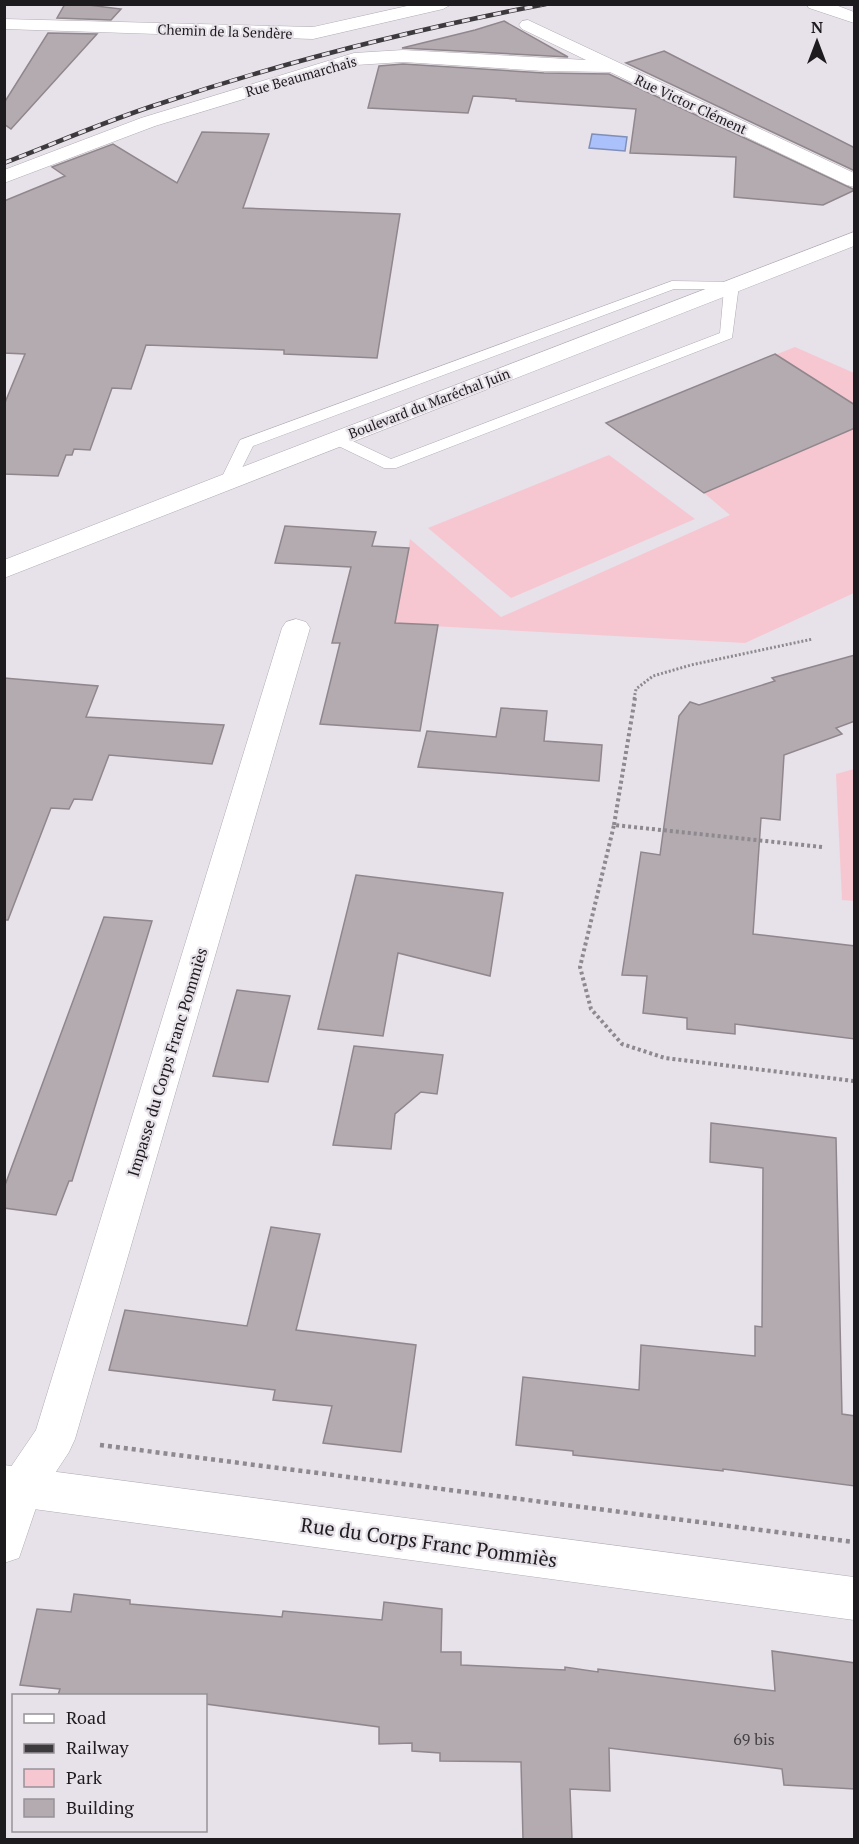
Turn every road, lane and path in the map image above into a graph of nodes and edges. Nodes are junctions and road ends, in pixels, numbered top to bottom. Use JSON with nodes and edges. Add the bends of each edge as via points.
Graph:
{"nodes":[{"id":1,"x":443,"y":4,"type":"edge"},
{"id":2,"x":815,"y":4,"type":"edge"},
{"id":3,"x":855,"y":18,"type":"edge"},
{"id":4,"x":4,"y":24,"type":"edge"},
{"id":5,"x":528,"y":25,"type":"dead end"},
{"id":6,"x":611,"y":66,"type":"junction"},
{"id":7,"x":4,"y":177,"type":"edge"},
{"id":8,"x":855,"y":181,"type":"edge"},
{"id":9,"x":855,"y":239,"type":"edge"},
{"id":10,"x":732,"y":285,"type":"junction"},
{"id":11,"x":336,"y":439,"type":"junction"},
{"id":12,"x":228,"y":481,"type":"junction"},
{"id":13,"x":4,"y":570,"type":"edge"},
{"id":14,"x":296,"y":628,"type":"dead end"},
{"id":15,"x":813,"y":639,"type":"dead end"},
{"id":16,"x":614,"y":825,"type":"junction"},
{"id":17,"x":822,"y":847,"type":"dead end"},
{"id":18,"x":855,"y":1081,"type":"edge"},
{"id":19,"x":54,"y":1439,"type":"junction"},
{"id":20,"x":13,"y":1486,"type":"edge"},
{"id":21,"x":4,"y":1542,"type":"edge"},
{"id":22,"x":855,"y":1542,"type":"edge"},
{"id":23,"x":855,"y":1599,"type":"edge"}],
"edges":[{"from":1,"to":4,"type":"street","name":"Chemin de la Sendère","via":[[313,33]]},
{"from":2,"to":3,"type":"street"},
{"from":5,"to":6,"type":"street","name":"Rue Victor Clément"},
{"from":6,"to":7,"type":"street","name":"Rue Beaumarchais","via":[[403,56],[354,59],[148,122]]},
{"from":6,"to":8,"type":"street","name":"Rue Victor Clément"},
{"from":9,"to":10,"type":"street","name":"Boulevard du Maréchal Juin"},
{"from":10,"to":11,"type":"street","name":"Boulevard du Maréchal Juin"},
{"from":10,"to":11,"type":"lane","via":[[727,334],[466,436],[390,465]]},
{"from":10,"to":12,"type":"lane","via":[[672,285],[246,443]]},
{"from":11,"to":12,"type":"street","name":"Boulevard du Maréchal Juin"},
{"from":12,"to":13,"type":"street","name":"Boulevard du Maréchal Juin"},
{"from":14,"to":19,"type":"street","name":"Impasse du Corps Franc Pommiès"},
{"from":15,"to":16,"type":"path","via":[[691,664],[653,676],[636,688]]},
{"from":16,"to":17,"type":"path"},
{"from":16,"to":18,"type":"path","via":[[580,967],[591,1010],[622,1044],[665,1058]]},
{"from":19,"to":20,"type":"street","name":"Impasse du Corps Franc Pommiès"},
{"from":19,"to":22,"type":"path"},
{"from":20,"to":21,"type":"street","name":"Impasse du Corps Franc Pommiès"},
{"from":20,"to":23,"type":"street","name":"Rue du Corps Franc Pommiès"}]}
